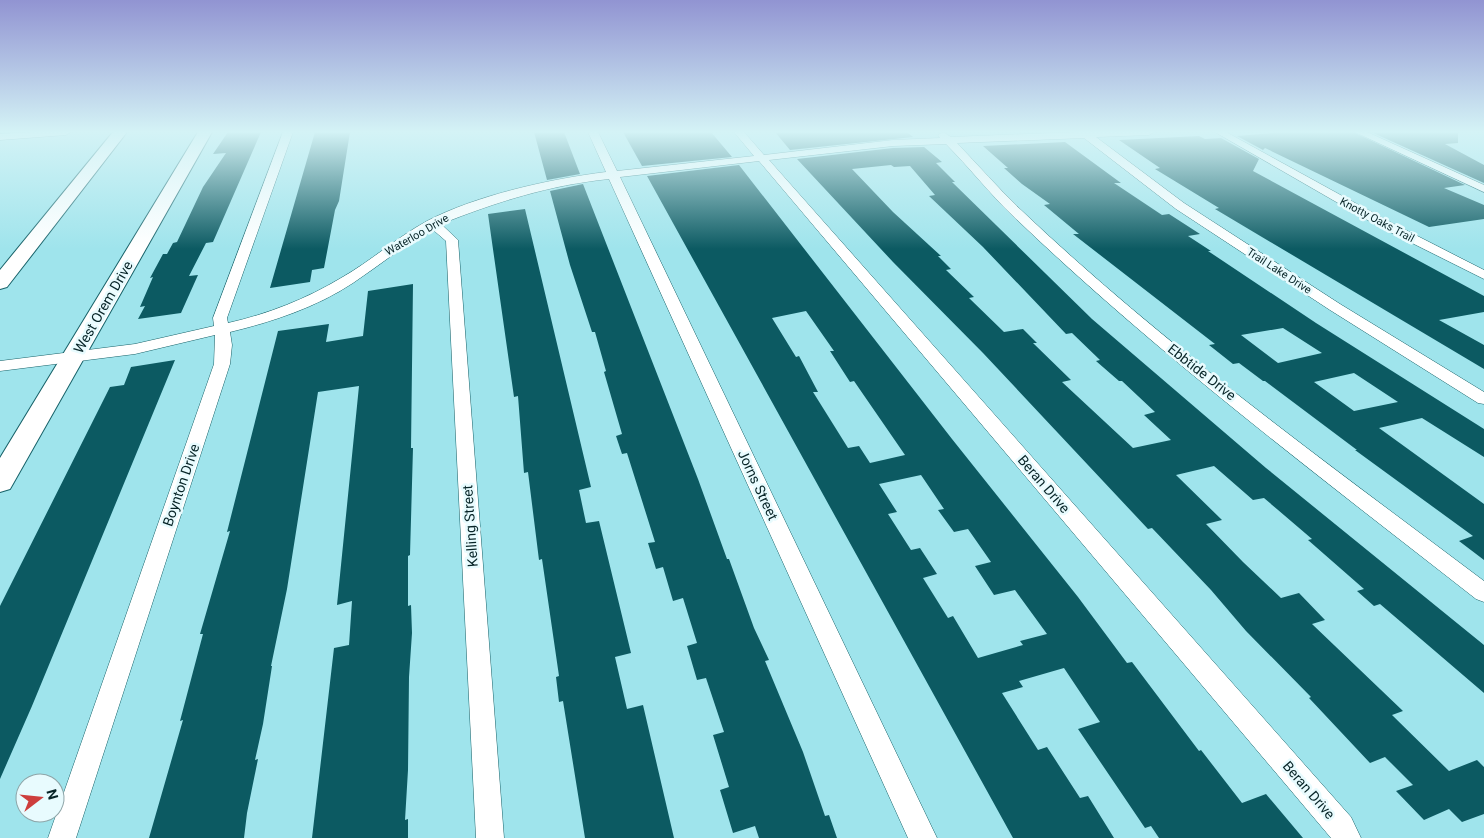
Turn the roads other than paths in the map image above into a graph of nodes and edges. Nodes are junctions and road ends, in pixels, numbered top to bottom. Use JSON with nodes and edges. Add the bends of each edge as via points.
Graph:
{"nodes":[{"id":1,"x":89,"y":171,"type":"edge"},
{"id":2,"x":182,"y":171,"type":"edge"},
{"id":3,"x":274,"y":171,"type":"edge"},
{"id":4,"x":611,"y":171,"type":"edge"},
{"id":5,"x":638,"y":171,"type":"edge"},
{"id":6,"x":774,"y":171,"type":"edge"},
{"id":7,"x":975,"y":171,"type":"edge"},
{"id":8,"x":1135,"y":171,"type":"edge"},
{"id":9,"x":1290,"y":171,"type":"edge"},
{"id":10,"x":1445,"y":171,"type":"edge"},
{"id":11,"x":612,"y":174,"type":"junction"},
{"id":12,"x":1484,"y":189,"type":"edge"},
{"id":13,"x":433,"y":223,"type":"junction"},
{"id":14,"x":1484,"y":275,"type":"edge"},
{"id":15,"x":0,"y":283,"type":"edge"},
{"id":16,"x":221,"y":330,"type":"junction"},
{"id":17,"x":74,"y":356,"type":"junction"},
{"id":18,"x":0,"y":366,"type":"edge"},
{"id":19,"x":1484,"y":399,"type":"edge"},
{"id":20,"x":0,"y":482,"type":"edge"},
{"id":21,"x":1484,"y":593,"type":"edge"},
{"id":22,"x":62,"y":838,"type":"edge"},
{"id":23,"x":490,"y":838,"type":"edge"},
{"id":24,"x":923,"y":838,"type":"edge"},
{"id":25,"x":1347,"y":838,"type":"edge"}],
"edges":[{"from":1,"to":15,"type":"main road"},
{"from":2,"to":17,"type":"main road","name":"West Orem Drive"},
{"from":3,"to":16,"type":"street","name":"Boynton Drive","via":[[220,318]]},
{"from":4,"to":11,"type":"street","name":"Jorns Street"},
{"from":5,"to":11,"type":"street","name":"Waterloo Drive"},
{"from":6,"to":25,"type":"street","name":"Beran Drive","via":[[1342,827]]},
{"from":7,"to":21,"type":"street","name":"Ebbtide Drive","via":[[1026,221],[1164,342]]},
{"from":8,"to":19,"type":"street","name":"Trail Lake Drive","via":[[1180,206]]},
{"from":9,"to":14,"type":"street","name":"Knotty Oaks Trail"},
{"from":10,"to":12,"type":"street"},
{"from":11,"to":13,"type":"street","name":"Waterloo Drive","via":[[525,190]]},
{"from":11,"to":24,"type":"street","name":"Jorns Street"},
{"from":13,"to":16,"type":"street","name":"Waterloo Drive","via":[[347,281],[318,296],[286,311]]},
{"from":13,"to":23,"type":"street","name":"Kelling Street","via":[[452,240]]},
{"from":16,"to":17,"type":"street","name":"Waterloo Drive","via":[[135,349]]},
{"from":16,"to":22,"type":"street","name":"Boynton Drive","via":[[224,346],[222,364]]},
{"from":17,"to":18,"type":"street","name":"Waterloo Drive"},
{"from":17,"to":20,"type":"main road","name":"West Orem Drive"}]}
